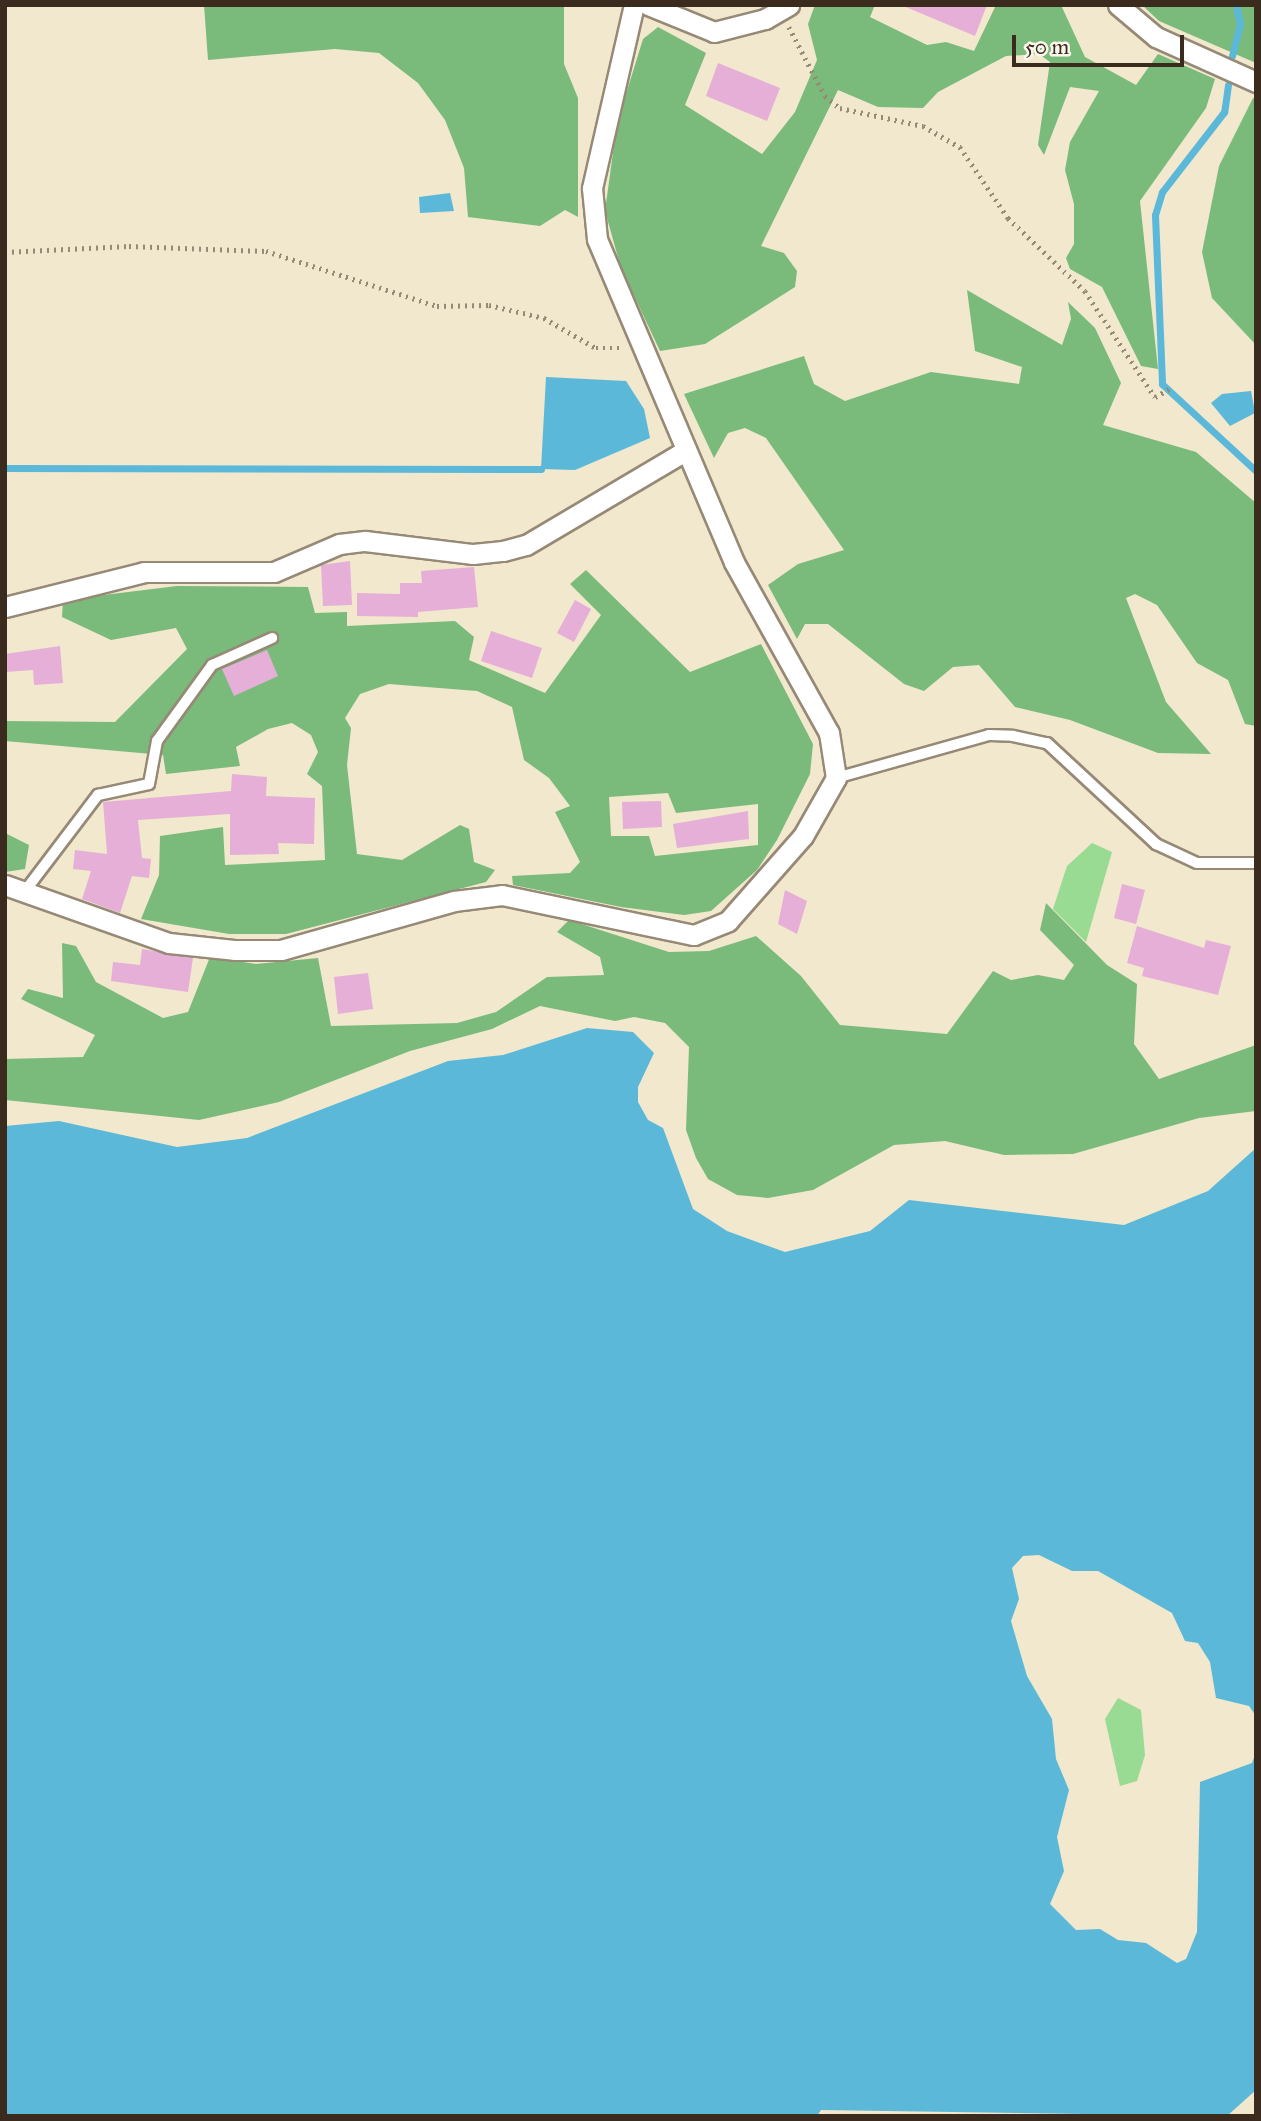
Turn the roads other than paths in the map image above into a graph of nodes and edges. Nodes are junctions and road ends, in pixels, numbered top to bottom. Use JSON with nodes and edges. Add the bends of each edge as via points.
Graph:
{"nodes":[{"id":1,"x":634,"y":5,"type":"edge"},
{"id":2,"x":648,"y":5,"type":"edge"},
{"id":3,"x":1118,"y":5,"type":"edge"},
{"id":4,"x":785,"y":8,"type":"edge"},
{"id":5,"x":1256,"y":82,"type":"edge"},
{"id":6,"x":685,"y":451,"type":"junction"},
{"id":7,"x":5,"y":607,"type":"edge"},
{"id":8,"x":272,"y":638,"type":"dead end"},
{"id":9,"x":836,"y":778,"type":"junction"},
{"id":10,"x":1256,"y":863,"type":"edge"},
{"id":11,"x":5,"y":885,"type":"edge"},
{"id":12,"x":25,"y":891,"type":"junction"}],
"edges":[{"from":1,"to":6,"type":"street","via":[[593,201],[602,260]]},
{"from":2,"to":4,"type":"street","via":[[714,32]]},
{"from":3,"to":5,"type":"street","via":[[1156,37]]},
{"from":6,"to":7,"type":"street","via":[[526,545],[503,551],[473,554],[365,541],[339,544],[274,572],[133,573]]},
{"from":6,"to":9,"type":"street","via":[[734,562],[829,733]]},
{"from":8,"to":12,"type":"lane","via":[[212,665],[156,741],[149,784],[98,795]]},
{"from":9,"to":10,"type":"lane","via":[[989,735],[1013,736],[1047,743],[1156,844],[1197,863]]},
{"from":9,"to":12,"type":"street","via":[[783,864],[717,931],[694,935],[502,895],[454,901],[281,950],[234,950],[169,943]]},
{"from":11,"to":12,"type":"street"}]}
